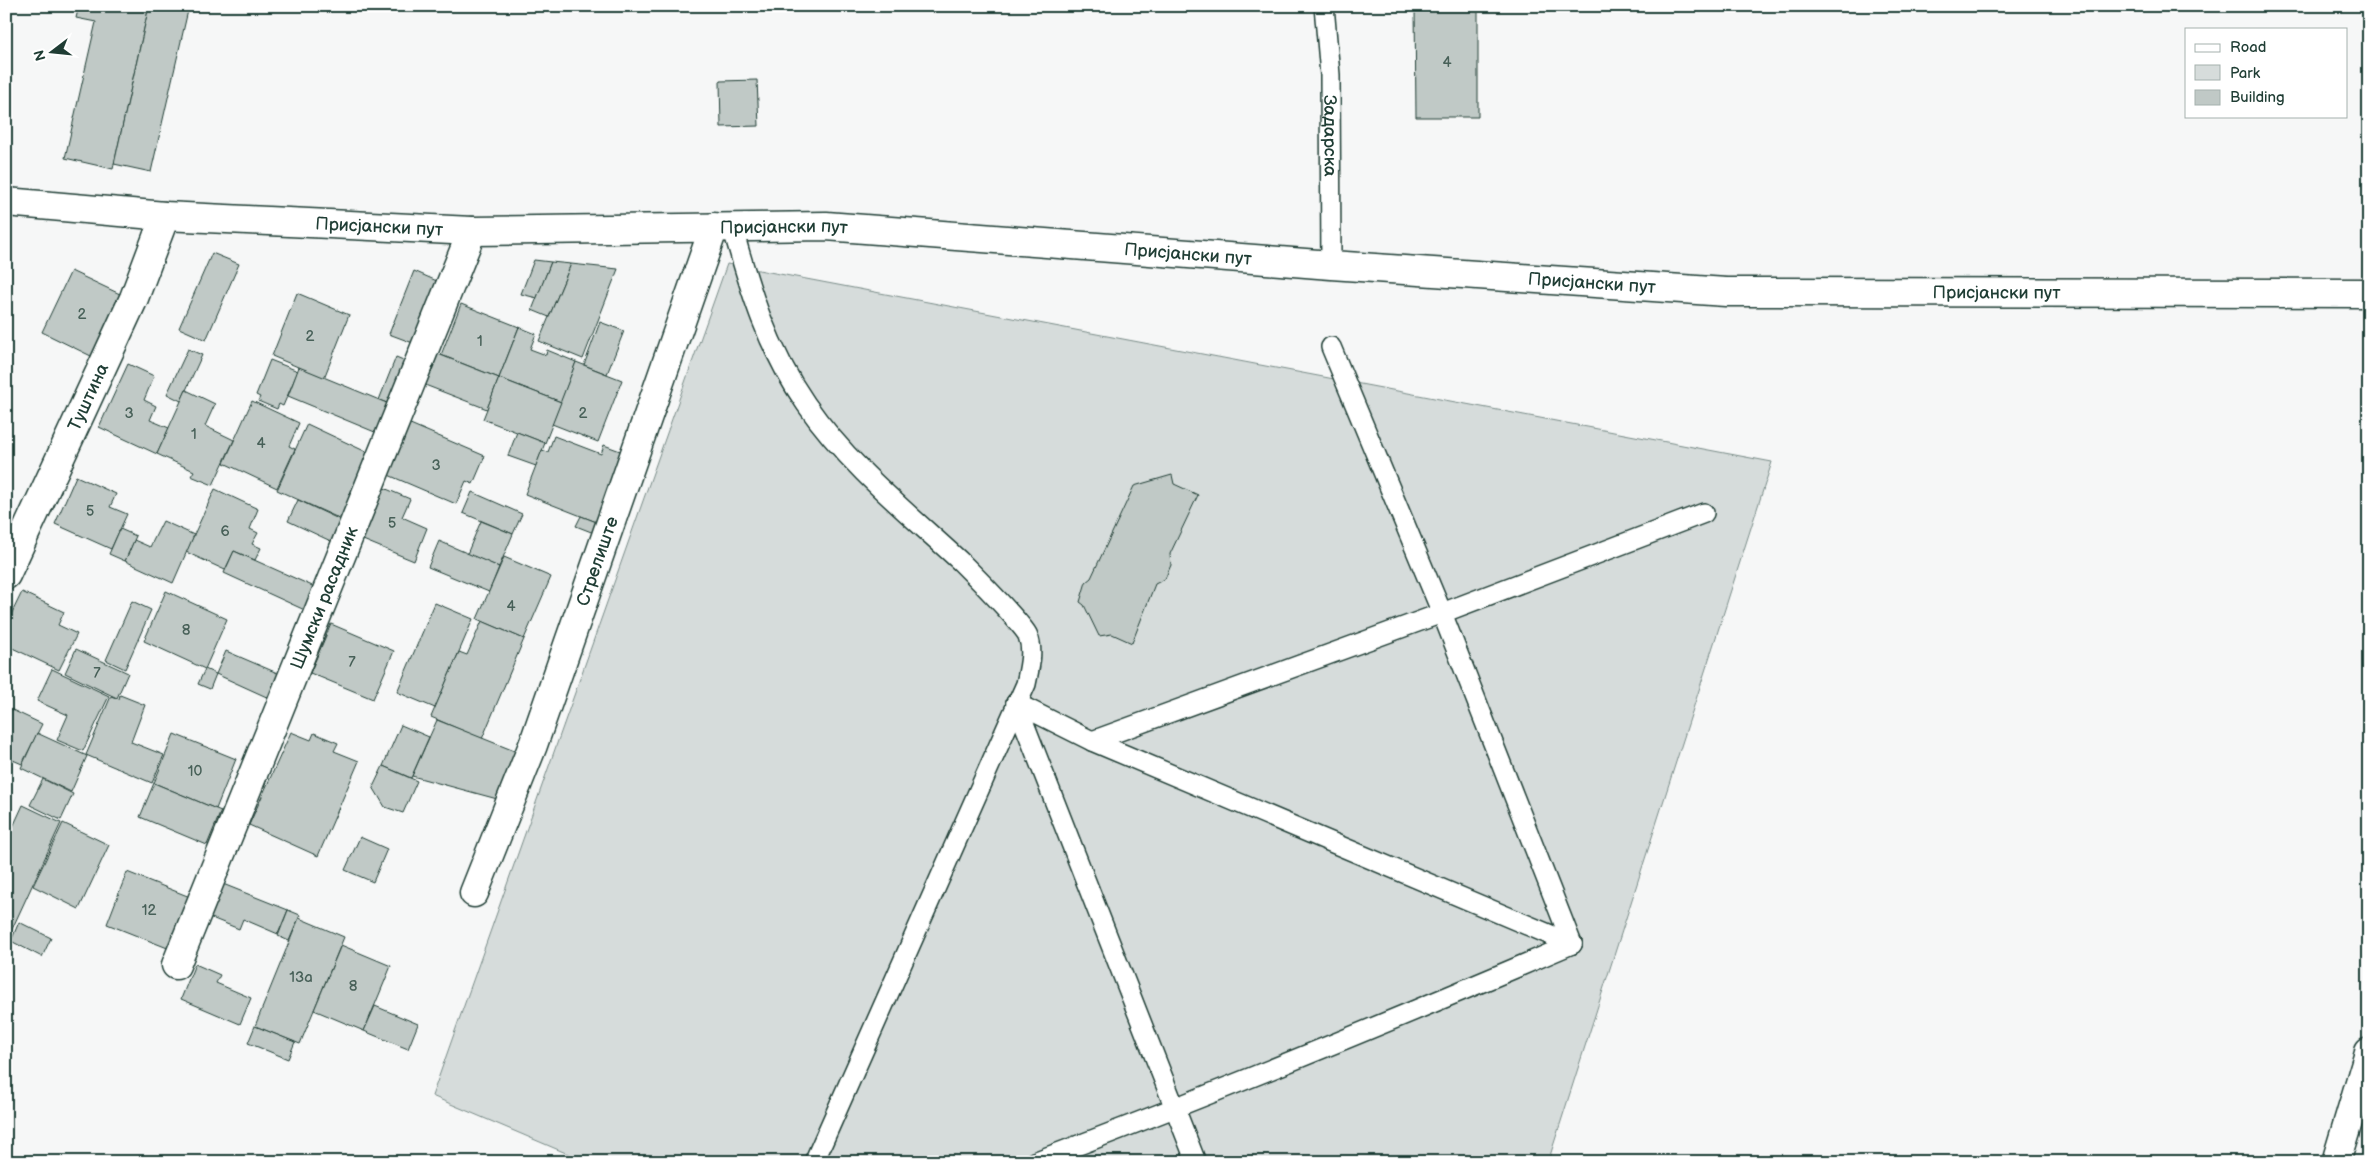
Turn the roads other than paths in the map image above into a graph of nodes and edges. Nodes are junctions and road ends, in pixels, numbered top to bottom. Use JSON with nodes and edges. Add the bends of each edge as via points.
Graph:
{"nodes":[{"id":1,"x":1324,"y":6,"type":"edge"},
{"id":2,"x":6,"y":202,"type":"edge"},
{"id":3,"x":165,"y":216,"type":"junction"},
{"id":4,"x":723,"y":227,"type":"junction"},
{"id":5,"x":472,"y":231,"type":"junction"},
{"id":6,"x":1331,"y":265,"type":"junction"},
{"id":7,"x":2369,"y":293,"type":"edge"},
{"id":8,"x":1331,"y":347,"type":"dead end"},
{"id":9,"x":1704,"y":513,"type":"dead end"},
{"id":10,"x":6,"y":575,"type":"edge"},
{"id":11,"x":1442,"y":613,"type":"junction"},
{"id":12,"x":1016,"y":703,"type":"junction"},
{"id":13,"x":1092,"y":741,"type":"junction"},
{"id":14,"x":474,"y":892,"type":"dead end"},
{"id":15,"x":1572,"y":944,"type":"junction"},
{"id":16,"x":176,"y":965,"type":"dead end"},
{"id":17,"x":2369,"y":1052,"type":"edge"},
{"id":18,"x":1175,"y":1109,"type":"junction"},
{"id":19,"x":814,"y":1162,"type":"edge"},
{"id":20,"x":1034,"y":1162,"type":"edge"},
{"id":21,"x":1196,"y":1162,"type":"edge"},
{"id":22,"x":2336,"y":1162,"type":"edge"}],
"edges":[{"from":1,"to":6,"type":"lane","name":"Задарска","via":[[1330,75]]},
{"from":2,"to":3,"type":"street","name":"Присјански пут"},
{"from":3,"to":5,"type":"street","name":"Присјански пут"},
{"from":3,"to":10,"type":"street","name":"Туштина","via":[[134,298]]},
{"from":4,"to":5,"type":"street","name":"Присјански пут"},
{"from":4,"to":6,"type":"street","name":"Присјански пут","via":[[826,226]]},
{"from":4,"to":12,"type":"lane","via":[[784,371],[828,434],[853,462],[994,593],[1028,635],[1031,664],[1026,684]]},
{"from":4,"to":14,"type":"street","name":"Стрелиште","via":[[533,745]]},
{"from":5,"to":16,"type":"street","name":"Шумски расадник"},
{"from":6,"to":7,"type":"street","name":"Присјански пут","via":[[1726,292]]},
{"from":8,"to":11,"type":"lane"},
{"from":9,"to":11,"type":"lane"},
{"from":11,"to":13,"type":"lane"},
{"from":11,"to":15,"type":"lane"},
{"from":12,"to":13,"type":"lane"},
{"from":12,"to":18,"type":"lane"},
{"from":12,"to":19,"type":"lane"},
{"from":13,"to":15,"type":"lane"},
{"from":15,"to":18,"type":"lane","via":[[1374,1029]]},
{"from":17,"to":22,"type":"street"},
{"from":18,"to":20,"type":"lane"},
{"from":18,"to":21,"type":"lane"}]}
